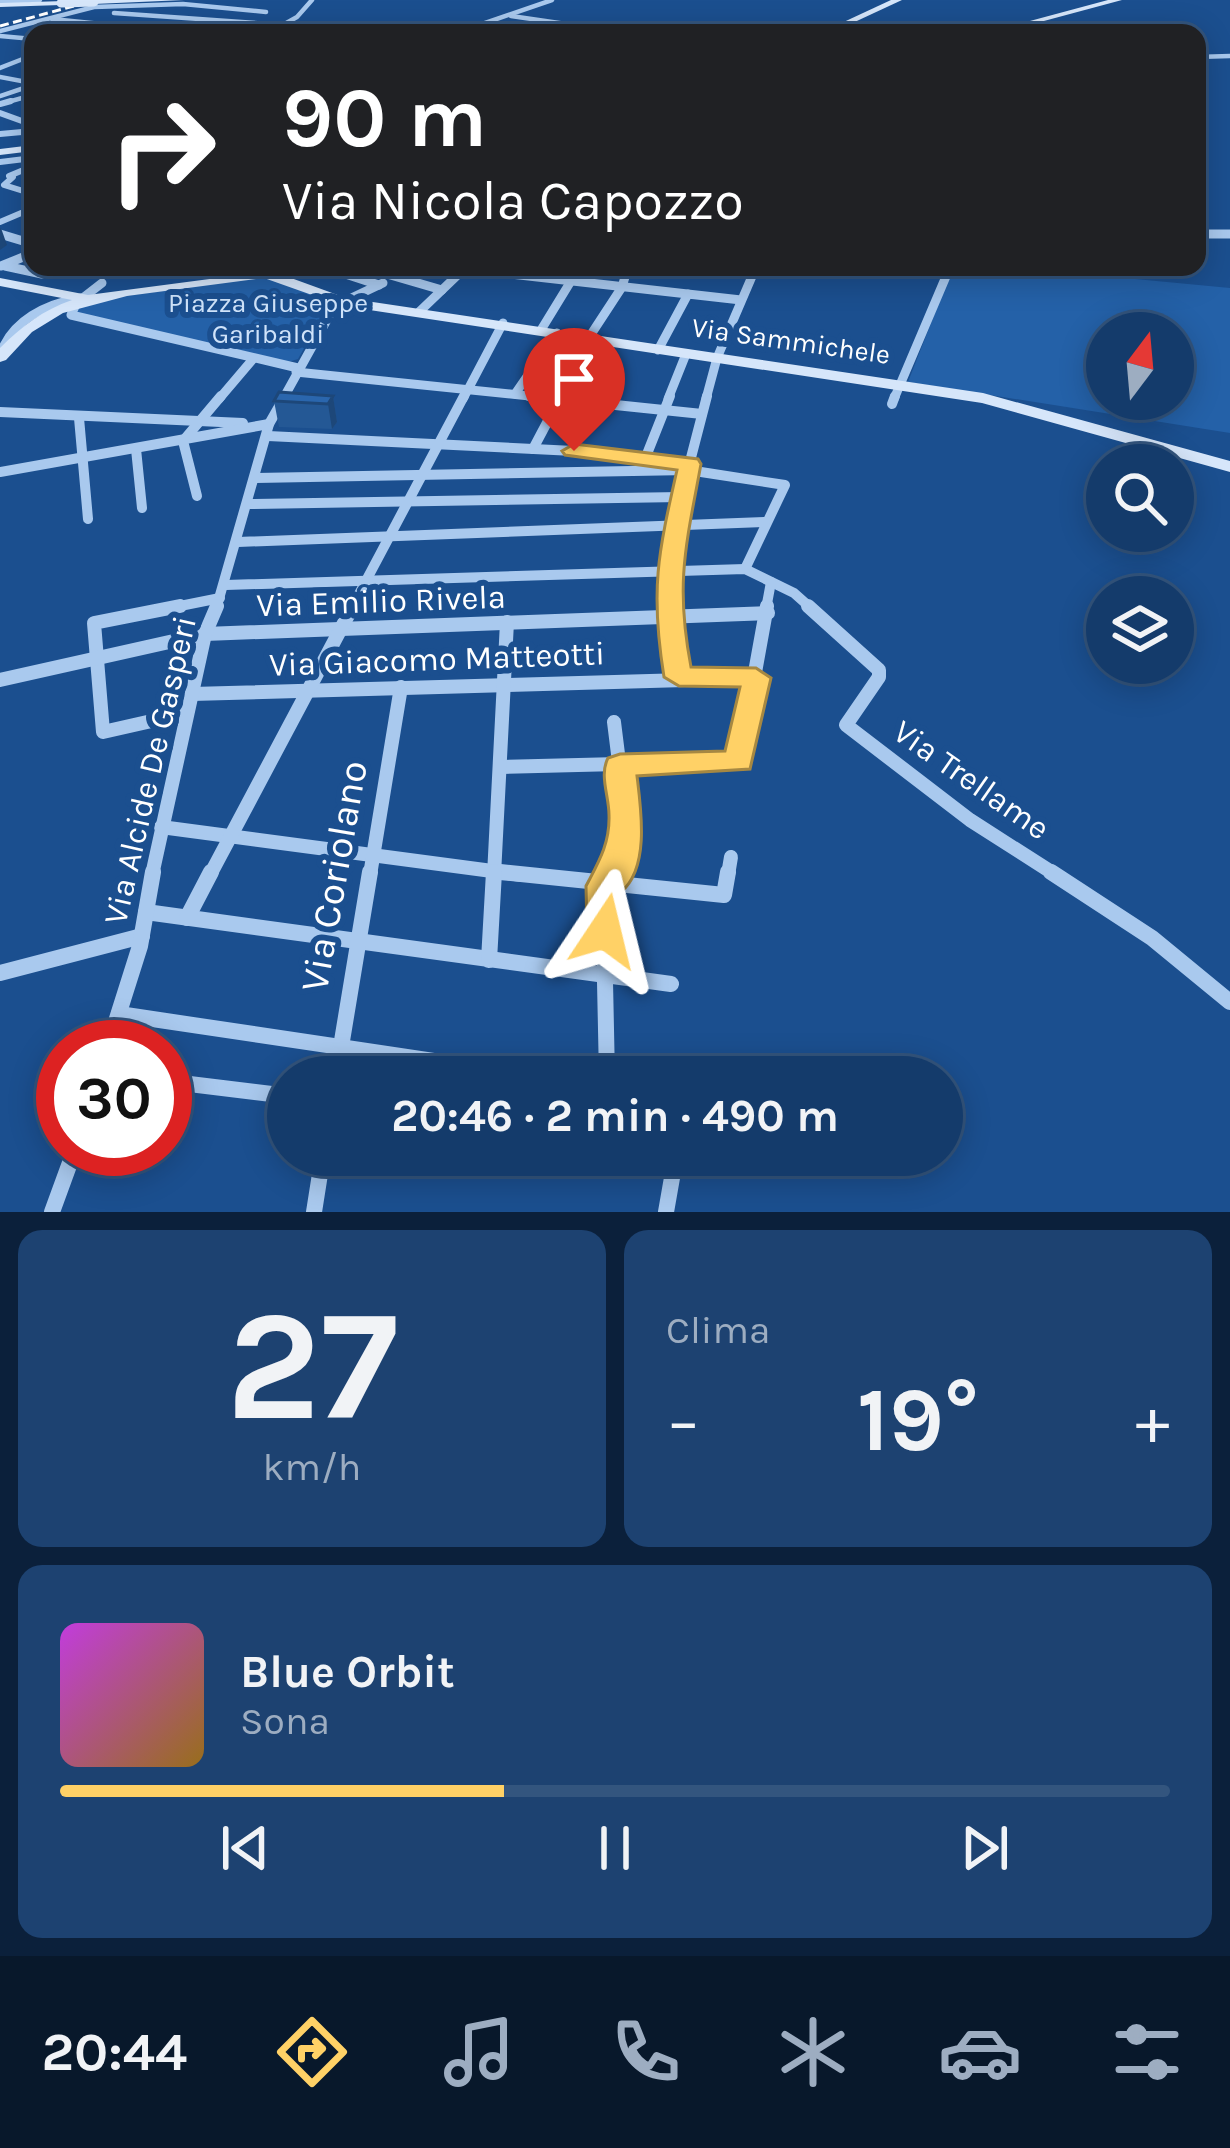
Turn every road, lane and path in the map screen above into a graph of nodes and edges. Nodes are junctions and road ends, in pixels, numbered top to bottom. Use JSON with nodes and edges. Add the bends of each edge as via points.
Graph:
{"nodes":[{"id":1,"x":40,"y":0,"type":"edge"},
{"id":2,"x":79,"y":0,"type":"edge"},
{"id":3,"x":179,"y":0,"type":"edge"},
{"id":4,"x":312,"y":0,"type":"edge"},
{"id":5,"x":552,"y":0,"type":"edge"},
{"id":6,"x":898,"y":0,"type":"edge"},
{"id":7,"x":1118,"y":0,"type":"edge"},
{"id":8,"x":94,"y":2,"type":"edge"},
{"id":9,"x":0,"y":4,"type":"edge"},
{"id":10,"x":259,"y":4,"type":"edge"},
{"id":11,"x":122,"y":6,"type":"junction"},
{"id":12,"x":76,"y":10,"type":"junction"},
{"id":13,"x":105,"y":12,"type":"junction"},
{"id":14,"x":152,"y":17,"type":"junction"},
{"id":15,"x":508,"y":17,"type":"junction"},
{"id":16,"x":45,"y":19,"type":"junction"},
{"id":17,"x":204,"y":21,"type":"junction"},
{"id":18,"x":78,"y":22,"type":"junction"},
{"id":19,"x":25,"y":24,"type":"edge"},
{"id":20,"x":72,"y":24,"type":"edge"},
{"id":21,"x":97,"y":24,"type":"edge"},
{"id":22,"x":134,"y":24,"type":"edge"},
{"id":23,"x":197,"y":24,"type":"edge"},
{"id":24,"x":226,"y":24,"type":"edge"},
{"id":25,"x":283,"y":24,"type":"edge"},
{"id":26,"x":485,"y":24,"type":"edge"},
{"id":27,"x":556,"y":24,"type":"edge"},
{"id":28,"x":844,"y":24,"type":"edge"},
{"id":29,"x":1024,"y":24,"type":"edge"},
{"id":30,"x":0,"y":30,"type":"edge"},
{"id":31,"x":24,"y":87,"type":"edge"},
{"id":32,"x":10,"y":92,"type":"junction"},
{"id":33,"x":24,"y":94,"type":"edge"},
{"id":34,"x":0,"y":104,"type":"edge"},
{"id":35,"x":24,"y":212,"type":"edge"},
{"id":36,"x":0,"y":215,"type":"edge"},
{"id":37,"x":15,"y":216,"type":"junction"},
{"id":38,"x":24,"y":218,"type":"edge"},
{"id":39,"x":141,"y":276,"type":"edge"},
{"id":40,"x":241,"y":276,"type":"edge"},
{"id":41,"x":261,"y":276,"type":"edge"},
{"id":42,"x":352,"y":276,"type":"edge"},
{"id":43,"x":389,"y":276,"type":"edge"},
{"id":44,"x":457,"y":276,"type":"edge"},
{"id":45,"x":530,"y":276,"type":"edge"},
{"id":46,"x":625,"y":276,"type":"edge"},
{"id":47,"x":751,"y":276,"type":"edge"},
{"id":48,"x":946,"y":276,"type":"edge"},
{"id":49,"x":395,"y":278,"type":"junction"},
{"id":50,"x":571,"y":281,"type":"junction"},
{"id":51,"x":0,"y":283,"type":"edge"},
{"id":52,"x":102,"y":283,"type":"dead end"},
{"id":53,"x":379,"y":285,"type":"junction"},
{"id":54,"x":622,"y":287,"type":"junction"},
{"id":55,"x":442,"y":290,"type":"junction"},
{"id":56,"x":131,"y":292,"type":"junction"},
{"id":57,"x":688,"y":294,"type":"junction"},
{"id":58,"x":82,"y":299,"type":"junction"},
{"id":59,"x":741,"y":300,"type":"junction"},
{"id":60,"x":340,"y":301,"type":"junction"},
{"id":61,"x":419,"y":312,"type":"junction"},
{"id":62,"x":503,"y":323,"type":"junction"},
{"id":63,"x":23,"y":324,"type":"junction"},
{"id":64,"x":549,"y":332,"type":"junction"},
{"id":65,"x":594,"y":340,"type":"junction"},
{"id":66,"x":1,"y":344,"type":"edge"},
{"id":67,"x":658,"y":350,"type":"junction"},
{"id":68,"x":686,"y":354,"type":"junction"},
{"id":69,"x":253,"y":358,"type":"junction"},
{"id":70,"x":717,"y":358,"type":"junction"},
{"id":71,"x":297,"y":370,"type":"junction"},
{"id":72,"x":902,"y":384,"type":"junction"},
{"id":73,"x":468,"y":389,"type":"junction"},
{"id":74,"x":515,"y":394,"type":"junction"},
{"id":75,"x":561,"y":398,"type":"junction"},
{"id":76,"x":892,"y":404,"type":"dead end"},
{"id":77,"x":665,"y":410,"type":"junction"},
{"id":78,"x":0,"y":412,"type":"edge"},
{"id":79,"x":702,"y":415,"type":"junction"},
{"id":80,"x":79,"y":418,"type":"junction"},
{"id":81,"x":200,"y":422,"type":"junction"},
{"id":82,"x":268,"y":430,"type":"junction"},
{"id":83,"x":183,"y":441,"type":"junction"},
{"id":84,"x":437,"y":447,"type":"junction"},
{"id":85,"x":136,"y":449,"type":"junction"},
{"id":86,"x":533,"y":449,"type":"junction"},
{"id":87,"x":82,"y":458,"type":"junction"},
{"id":88,"x":645,"y":459,"type":"junction"},
{"id":89,"x":1230,"y":466,"type":"edge"},
{"id":90,"x":689,"y":467,"type":"junction"},
{"id":91,"x":0,"y":472,"type":"edge"},
{"id":92,"x":421,"y":476,"type":"junction"},
{"id":93,"x":256,"y":478,"type":"junction"},
{"id":94,"x":197,"y":496,"type":"dead end"},
{"id":95,"x":681,"y":497,"type":"junction"},
{"id":96,"x":407,"y":502,"type":"junction"},
{"id":97,"x":249,"y":504,"type":"junction"},
{"id":98,"x":142,"y":508,"type":"dead end"},
{"id":99,"x":88,"y":519,"type":"dead end"},
{"id":100,"x":765,"y":522,"type":"junction"},
{"id":101,"x":673,"y":527,"type":"junction"},
{"id":102,"x":388,"y":537,"type":"junction"},
{"id":103,"x":238,"y":542,"type":"junction"},
{"id":104,"x":745,"y":569,"type":"junction"},
{"id":105,"x":668,"y":571,"type":"junction"},
{"id":106,"x":364,"y":581,"type":"junction"},
{"id":107,"x":771,"y":582,"type":"junction"},
{"id":108,"x":223,"y":591,"type":"junction"},
{"id":109,"x":768,"y":613,"type":"junction"},
{"id":110,"x":668,"y":616,"type":"junction"},
{"id":111,"x":507,"y":622,"type":"junction"},
{"id":112,"x":338,"y":629,"type":"junction"},
{"id":113,"x":205,"y":634,"type":"junction"},
{"id":114,"x":95,"y":658,"type":"junction"},
{"id":115,"x":679,"y":677,"type":"junction"},
{"id":116,"x":756,"y":678,"type":"junction"},
{"id":117,"x":0,"y":680,"type":"edge"},
{"id":118,"x":507,"y":683,"type":"junction"},
{"id":119,"x":401,"y":687,"type":"junction"},
{"id":120,"x":306,"y":690,"type":"junction"},
{"id":121,"x":192,"y":694,"type":"junction"},
{"id":122,"x":187,"y":713,"type":"junction"},
{"id":123,"x":614,"y":722,"type":"dead end"},
{"id":124,"x":620,"y":766,"type":"junction"},
{"id":125,"x":502,"y":767,"type":"junction"},
{"id":126,"x":161,"y":827,"type":"junction"},
{"id":127,"x":232,"y":836,"type":"junction"},
{"id":128,"x":373,"y":854,"type":"junction"},
{"id":129,"x":731,"y":856,"type":"dead end"},
{"id":130,"x":495,"y":870,"type":"junction"},
{"id":131,"x":603,"y":886,"type":"junction"},
{"id":132,"x":146,"y":912,"type":"junction"},
{"id":133,"x":187,"y":918,"type":"junction"},
{"id":134,"x":142,"y":936,"type":"junction"},
{"id":135,"x":359,"y":941,"type":"junction"},
{"id":136,"x":489,"y":960,"type":"junction"},
{"id":137,"x":0,"y":973,"type":"edge"},
{"id":138,"x":607,"y":976,"type":"junction"},
{"id":139,"x":671,"y":984,"type":"dead end"},
{"id":140,"x":1230,"y":1002,"type":"edge"},
{"id":141,"x":118,"y":1015,"type":"junction"},
{"id":142,"x":116,"y":1020,"type":"edge"},
{"id":143,"x":341,"y":1046,"type":"junction"},
{"id":144,"x":339,"y":1056,"type":"edge"},
{"id":145,"x":406,"y":1056,"type":"edge"},
{"id":146,"x":607,"y":1056,"type":"edge"},
{"id":147,"x":192,"y":1085,"type":"edge"},
{"id":148,"x":267,"y":1094,"type":"edge"},
{"id":149,"x":65,"y":1176,"type":"edge"},
{"id":150,"x":320,"y":1176,"type":"edge"},
{"id":151,"x":672,"y":1176,"type":"edge"},
{"id":152,"x":52,"y":1212,"type":"edge"},
{"id":153,"x":314,"y":1212,"type":"edge"},
{"id":154,"x":666,"y":1212,"type":"edge"}],
"edges":[{"from":1,"to":9,"type":"street"},
{"from":2,"to":30,"type":"street"},
{"from":3,"to":8,"type":"street"},
{"from":4,"to":25,"type":"street"},
{"from":5,"to":15,"type":"street"},
{"from":6,"to":28,"type":"street"},
{"from":7,"to":29,"type":"street"},
{"from":8,"to":9,"type":"street","bridge":true},
{"from":10,"to":11,"type":"street"},
{"from":11,"to":12,"type":"street"},
{"from":11,"to":13,"type":"street"},
{"from":12,"to":13,"type":"street"},
{"from":12,"to":16,"type":"street"},
{"from":13,"to":14,"type":"street"},
{"from":13,"to":18,"type":"street"},
{"from":14,"to":17,"type":"street"},
{"from":14,"to":22,"type":"street"},
{"from":15,"to":26,"type":"street"},
{"from":15,"to":27,"type":"street"},
{"from":16,"to":18,"type":"street"},
{"from":16,"to":19,"type":"street"},
{"from":17,"to":23,"type":"street"},
{"from":17,"to":24,"type":"street"},
{"from":18,"to":20,"type":"street"},
{"from":18,"to":21,"type":"street"},
{"from":31,"to":32,"type":"street"},
{"from":32,"to":33,"type":"street"},
{"from":32,"to":34,"type":"street"},
{"from":35,"to":37,"type":"street"},
{"from":36,"to":37,"type":"street"},
{"from":37,"to":38,"type":"street"},
{"from":39,"to":56,"type":"street"},
{"from":40,"to":56,"type":"street"},
{"from":41,"to":60,"type":"street"},
{"from":42,"to":53,"type":"street"},
{"from":43,"to":49,"type":"street"},
{"from":44,"to":55,"type":"street"},
{"from":45,"to":50,"type":"street"},
{"from":46,"to":54,"type":"street"},
{"from":47,"to":59,"type":"street"},
{"from":48,"to":72,"type":"street"},
{"from":49,"to":53,"type":"street"},
{"from":49,"to":55,"type":"street"},
{"from":50,"to":54,"type":"street"},
{"from":50,"to":64,"type":"street"},
{"from":51,"to":58,"type":"street"},
{"from":52,"to":58,"type":"street"},
{"from":53,"to":60,"type":"street"},
{"from":54,"to":57,"type":"street"},
{"from":54,"to":65,"type":"street"},
{"from":55,"to":61,"type":"street"},
{"from":56,"to":58,"type":"street"},
{"from":57,"to":59,"type":"street"},
{"from":57,"to":67,"type":"street"},
{"from":58,"to":63,"type":"street"},
{"from":58,"to":69,"type":"street","via":[[69,314]]},
{"from":59,"to":70,"type":"street"},
{"from":60,"to":61,"type":"street","name":"Via Sammichele"},
{"from":60,"to":71,"type":"street"},
{"from":61,"to":62,"type":"street","name":"Via Sammichele"},
{"from":62,"to":64,"type":"street","name":"Via Sammichele"},
{"from":62,"to":73,"type":"street"},
{"from":63,"to":66,"type":"street"},
{"from":63,"to":66,"type":"street"},
{"from":64,"to":65,"type":"street","name":"Via Sammichele"},
{"from":64,"to":74,"type":"street"},
{"from":65,"to":67,"type":"street","name":"Via Sammichele"},
{"from":65,"to":75,"type":"street"},
{"from":67,"to":68,"type":"street","name":"Via Sammichele"},
{"from":68,"to":70,"type":"street","name":"Via Sammichele"},
{"from":68,"to":77,"type":"street"},
{"from":69,"to":71,"type":"street"},
{"from":69,"to":81,"type":"street"},
{"from":70,"to":72,"type":"street","name":"Via Sammichele"},
{"from":70,"to":79,"type":"street"},
{"from":71,"to":73,"type":"street"},
{"from":71,"to":82,"type":"street","name":"Via Alcide De Gasperi"},
{"from":72,"to":76,"type":"street"},
{"from":72,"to":89,"type":"street","name":"Via Sammichele","via":[[983,398]]},
{"from":73,"to":74,"type":"street"},
{"from":73,"to":84,"type":"street"},
{"from":74,"to":75,"type":"street"},
{"from":75,"to":77,"type":"street"},
{"from":75,"to":86,"type":"street"},
{"from":77,"to":79,"type":"street"},
{"from":77,"to":88,"type":"street"},
{"from":78,"to":80,"type":"street"},
{"from":79,"to":90,"type":"street"},
{"from":80,"to":81,"type":"street"},
{"from":80,"to":87,"type":"street"},
{"from":81,"to":82,"type":"street"},
{"from":81,"to":83,"type":"street"},
{"from":82,"to":83,"type":"street"},
{"from":82,"to":84,"type":"street"},
{"from":82,"to":93,"type":"street","name":"Via Alcide De Gasperi"},
{"from":83,"to":85,"type":"street"},
{"from":83,"to":94,"type":"street"},
{"from":84,"to":86,"type":"street"},
{"from":84,"to":92,"type":"street"},
{"from":85,"to":87,"type":"street"},
{"from":85,"to":98,"type":"street"},
{"from":86,"to":88,"type":"street"},
{"from":87,"to":91,"type":"street"},
{"from":87,"to":99,"type":"street"},
{"from":88,"to":90,"type":"street"},
{"from":90,"to":92,"type":"street"},
{"from":90,"to":95,"type":"street"},
{"from":90,"to":100,"type":"street","via":[[785,485]]},
{"from":92,"to":93,"type":"street"},
{"from":92,"to":96,"type":"street"},
{"from":93,"to":97,"type":"street","name":"Via Alcide De Gasperi"},
{"from":95,"to":96,"type":"street"},
{"from":95,"to":101,"type":"street"},
{"from":96,"to":97,"type":"street"},
{"from":96,"to":102,"type":"street"},
{"from":97,"to":103,"type":"street","name":"Via Alcide De Gasperi"},
{"from":100,"to":101,"type":"street"},
{"from":100,"to":104,"type":"street"},
{"from":101,"to":102,"type":"street"},
{"from":101,"to":105,"type":"street"},
{"from":102,"to":103,"type":"street"},
{"from":102,"to":106,"type":"street"},
{"from":103,"to":108,"type":"street","name":"Via Alcide De Gasperi"},
{"from":104,"to":105,"type":"street"},
{"from":104,"to":107,"type":"street"},
{"from":105,"to":106,"type":"street"},
{"from":105,"to":110,"type":"street"},
{"from":106,"to":108,"type":"street"},
{"from":106,"to":112,"type":"street"},
{"from":107,"to":109,"type":"street"},
{"from":107,"to":140,"type":"street","name":"Via Trellame","via":[[794,593],[879,670],[846,725]]},
{"from":108,"to":113,"type":"street","name":"Via Alcide De Gasperi"},
{"from":108,"to":114,"type":"street","via":[[94,623]]},
{"from":109,"to":110,"type":"street","name":"Via Emilio Rivela"},
{"from":109,"to":116,"type":"street"},
{"from":110,"to":111,"type":"street","name":"Via Emilio Rivela"},
{"from":110,"to":115,"type":"street"},
{"from":111,"to":112,"type":"street","name":"Via Emilio Rivela"},
{"from":111,"to":118,"type":"street"},
{"from":112,"to":113,"type":"street","name":"Via Emilio Rivela"},
{"from":112,"to":120,"type":"street"},
{"from":113,"to":114,"type":"street","name":"Via Emilio Rivela"},
{"from":113,"to":121,"type":"street","name":"Via Alcide De Gasperi"},
{"from":114,"to":117,"type":"street","name":"Via Emilio Rivela"},
{"from":114,"to":122,"type":"street","via":[[104,732]]},
{"from":115,"to":116,"type":"street","name":"Via Giacomo Matteotti"},
{"from":115,"to":118,"type":"street","name":"Via Giacomo Matteotti"},
{"from":116,"to":124,"type":"street","via":[[739,761]]},
{"from":118,"to":119,"type":"street","name":"Via Giacomo Matteotti"},
{"from":118,"to":125,"type":"street"},
{"from":119,"to":120,"type":"street","name":"Via Giacomo Matteotti"},
{"from":119,"to":128,"type":"street","name":"Via Coriolano"},
{"from":120,"to":121,"type":"street","name":"Via Giacomo Matteotti"},
{"from":120,"to":127,"type":"street"},
{"from":121,"to":122,"type":"street","name":"Via Alcide De Gasperi"},
{"from":122,"to":126,"type":"street","name":"Via Alcide De Gasperi"},
{"from":123,"to":124,"type":"street"},
{"from":124,"to":125,"type":"street"},
{"from":124,"to":131,"type":"street","via":[[626,818],[617,875]]},
{"from":125,"to":130,"type":"street"},
{"from":126,"to":127,"type":"street"},
{"from":126,"to":132,"type":"street","name":"Via Alcide De Gasperi"},
{"from":127,"to":128,"type":"street"},
{"from":127,"to":133,"type":"street"},
{"from":128,"to":130,"type":"street"},
{"from":128,"to":135,"type":"street","name":"Via Coriolano"},
{"from":129,"to":131,"type":"street","via":[[724,895]]},
{"from":130,"to":131,"type":"street"},
{"from":130,"to":136,"type":"street"},
{"from":131,"to":138,"type":"street"},
{"from":132,"to":133,"type":"street"},
{"from":132,"to":134,"type":"street","name":"Via Alcide De Gasperi"},
{"from":133,"to":135,"type":"street"},
{"from":134,"to":137,"type":"street"},
{"from":134,"to":141,"type":"street","name":"Via Alcide De Gasperi"},
{"from":135,"to":136,"type":"street"},
{"from":135,"to":143,"type":"street","name":"Via Coriolano"},
{"from":136,"to":138,"type":"street"},
{"from":138,"to":139,"type":"street"},
{"from":138,"to":146,"type":"street"},
{"from":141,"to":142,"type":"street","name":"Via Alcide De Gasperi"},
{"from":141,"to":143,"type":"street"},
{"from":143,"to":144,"type":"street","name":"Via Coriolano"},
{"from":143,"to":145,"type":"street"},
{"from":147,"to":148,"type":"street"},
{"from":149,"to":152,"type":"street"},
{"from":150,"to":153,"type":"street"},
{"from":151,"to":154,"type":"street"}]}
